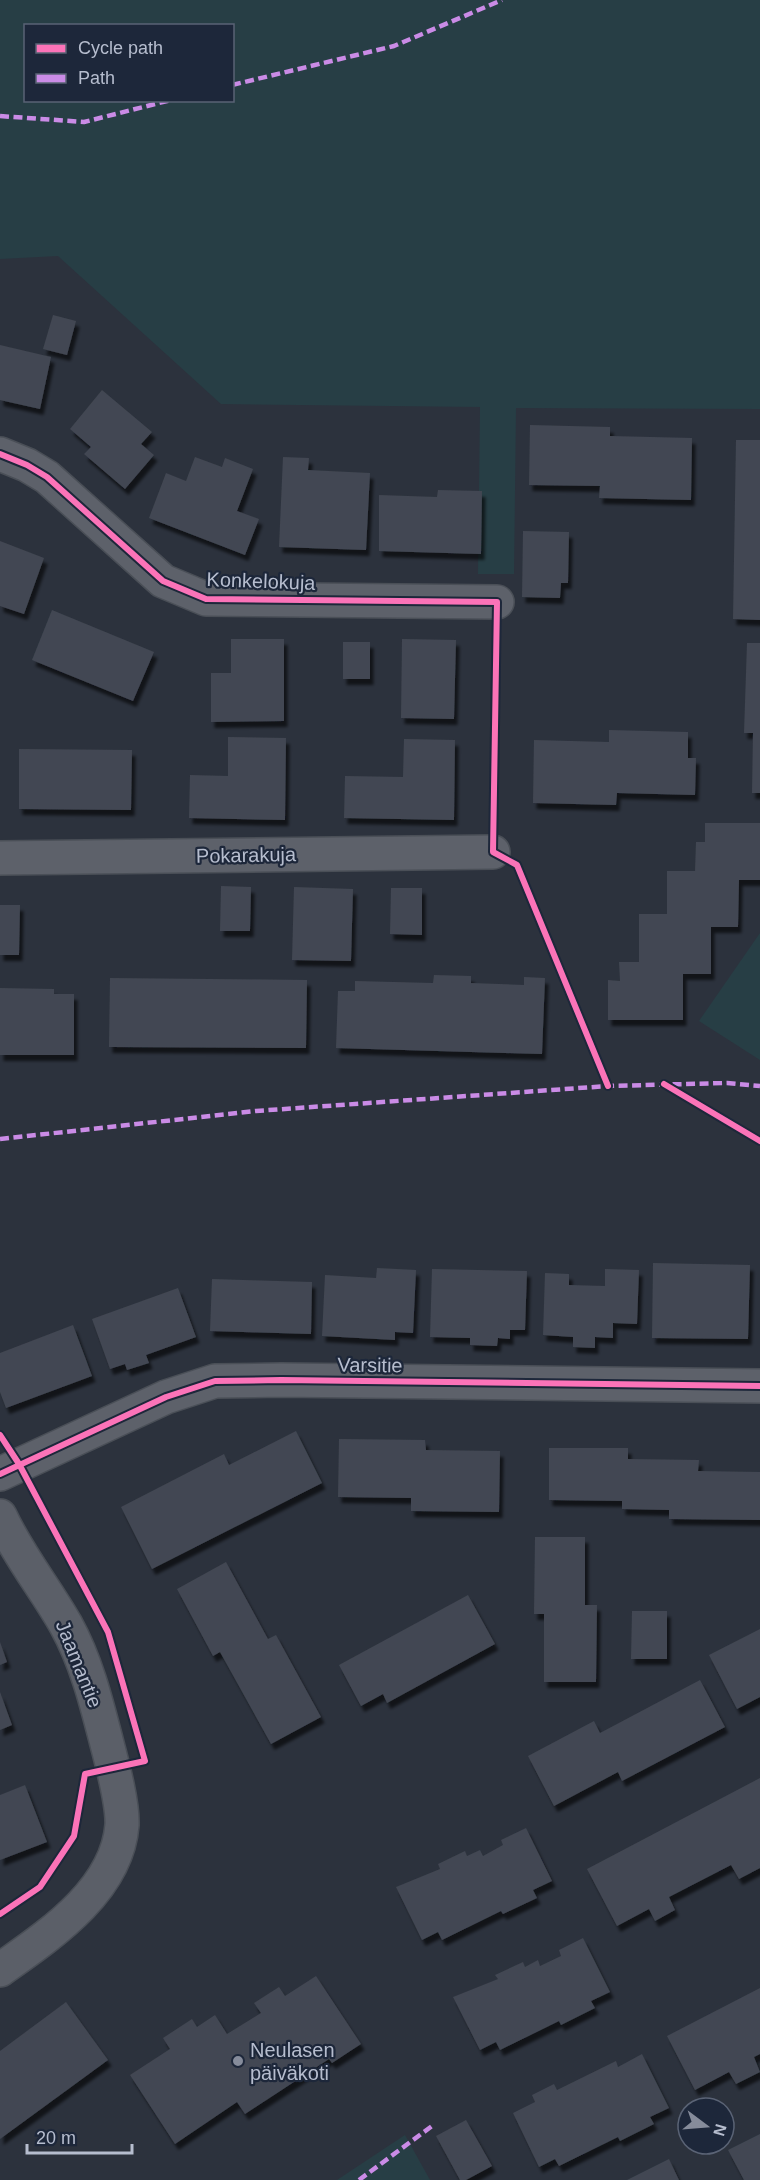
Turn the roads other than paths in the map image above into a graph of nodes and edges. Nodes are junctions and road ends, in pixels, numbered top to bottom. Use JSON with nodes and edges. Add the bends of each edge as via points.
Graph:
{"nodes":[{"id":1,"x":0,"y":454,"type":"edge"},
{"id":2,"x":497,"y":602,"type":"dead end"},
{"id":3,"x":493,"y":852,"type":"dead end"},
{"id":4,"x":0,"y":858,"type":"edge"},
{"id":5,"x":760,"y":1386,"type":"edge"},
{"id":6,"x":0,"y":1474,"type":"edge"},
{"id":7,"x":0,"y":1516,"type":"edge"},
{"id":8,"x":0,"y":1970,"type":"edge"}],
"edges":[{"from":1,"to":2,"type":"street","name":"Konkelokuja","via":[[47,477],[163,581],[206,599]]},
{"from":3,"to":4,"type":"street","name":"Pokarakuja"},
{"from":5,"to":6,"type":"street","name":"Varsitie","via":[[215,1382],[166,1397]]},
{"from":7,"to":8,"type":"street","name":"Jaamantie","via":[[67,1626],[93,1688],[122,1825],[113,1858],[92,1893],[60,1928]]}]}
